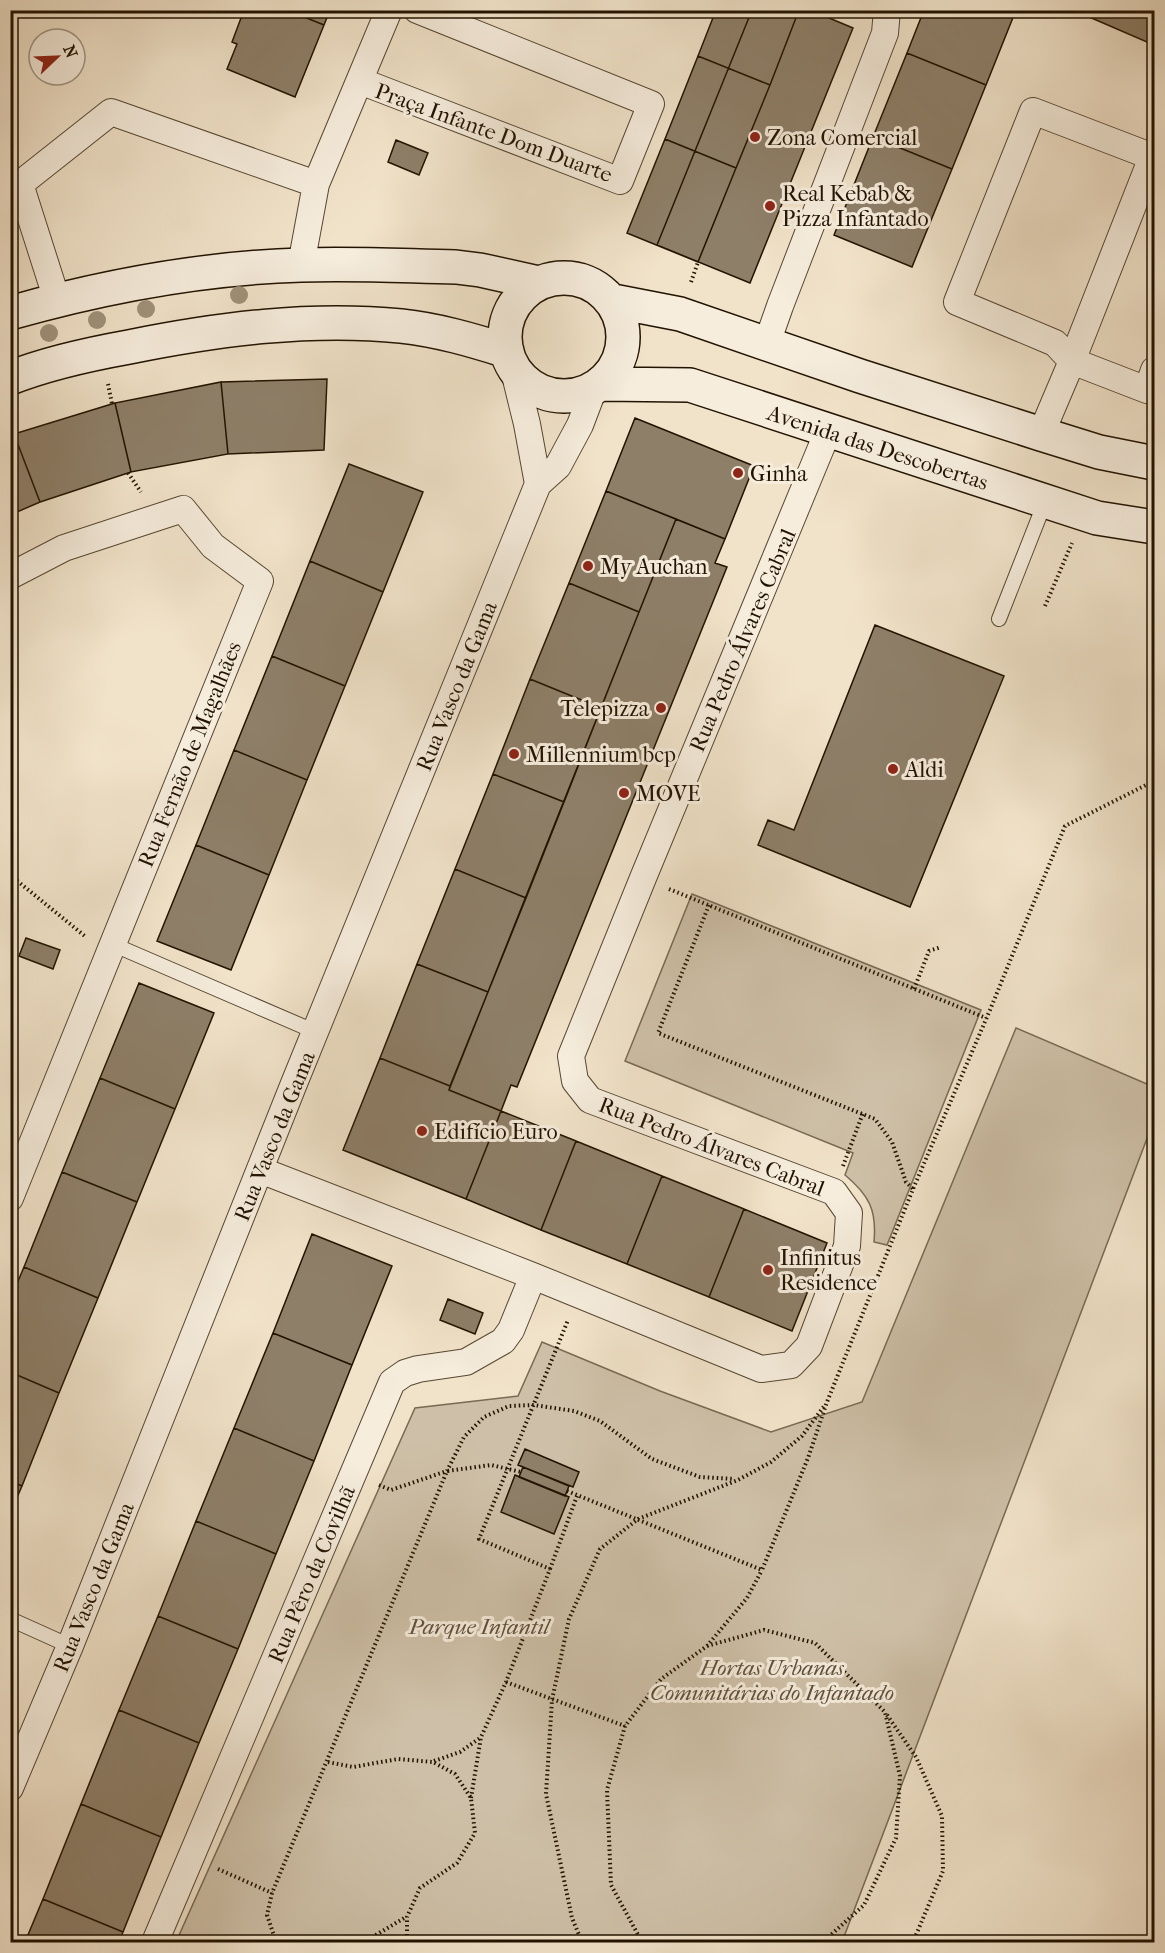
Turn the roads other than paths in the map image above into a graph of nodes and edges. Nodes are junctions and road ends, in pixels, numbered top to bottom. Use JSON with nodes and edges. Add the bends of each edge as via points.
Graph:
{"nodes":[{"id":1,"x":389,"y":10,"type":"edge"},
{"id":2,"x":417,"y":10,"type":"edge"},
{"id":3,"x":887,"y":10,"type":"edge"},
{"id":4,"x":360,"y":81,"type":"junction"},
{"id":5,"x":1154,"y":155,"type":"edge"},
{"id":6,"x":316,"y":184,"type":"junction"},
{"id":7,"x":301,"y":265,"type":"junction"},
{"id":8,"x":539,"y":283,"type":"junction"},
{"id":9,"x":57,"y":300,"type":"junction"},
{"id":10,"x":613,"y":301,"type":"junction"},
{"id":11,"x":10,"y":313,"type":"edge"},
{"id":12,"x":767,"y":343,"type":"junction"},
{"id":13,"x":510,"y":359,"type":"junction"},
{"id":14,"x":1072,"y":361,"type":"junction"},
{"id":15,"x":1155,"y":370,"type":"edge"},
{"id":16,"x":10,"y":378,"type":"edge"},
{"id":17,"x":598,"y":386,"type":"junction"},
{"id":18,"x":828,"y":431,"type":"junction"},
{"id":19,"x":1041,"y":434,"type":"junction"},
{"id":20,"x":1155,"y":463,"type":"edge"},
{"id":21,"x":537,"y":484,"type":"junction"},
{"id":22,"x":1045,"y":502,"type":"junction"},
{"id":23,"x":1155,"y":527,"type":"edge"},
{"id":24,"x":10,"y":576,"type":"edge"},
{"id":25,"x":999,"y":619,"type":"dead end"},
{"id":26,"x":110,"y":949,"type":"junction"},
{"id":27,"x":316,"y":1032,"type":"junction"},
{"id":28,"x":260,"y":1170,"type":"junction"},
{"id":29,"x":10,"y":1198,"type":"edge"},
{"id":30,"x":533,"y":1276,"type":"junction"},
{"id":31,"x":10,"y":1619,"type":"edge"},
{"id":32,"x":70,"y":1646,"type":"junction"},
{"id":33,"x":10,"y":1788,"type":"edge"},
{"id":34,"x":155,"y":1942,"type":"edge"}],
"edges":[{"from":1,"to":4,"type":"street","name":"Praça Infante Dom Duarte"},
{"from":2,"to":4,"type":"street","name":"Praça Infante Dom Duarte","via":[[651,104],[621,181]]},
{"from":3,"to":12,"type":"street","via":[[885,33]]},
{"from":4,"to":6,"type":"street","name":"Praça Infante Dom Duarte"},
{"from":5,"to":14,"type":"street"},
{"from":5,"to":14,"type":"street","via":[[1033,111],[957,302],[1055,343]]},
{"from":6,"to":7,"type":"street","name":"Praça Infante Dom Duarte"},
{"from":6,"to":9,"type":"street","via":[[111,112],[20,184]]},
{"from":7,"to":8,"type":"main road","via":[[456,267]]},
{"from":7,"to":9,"type":"main road","via":[[149,280]]},
{"from":8,"to":10,"type":"main road","via":[[580,280]]},
{"from":8,"to":13,"type":"main road","via":[[510,312],[505,333]]},
{"from":9,"to":11,"type":"main road"},
{"from":10,"to":12,"type":"main road","via":[[680,314]]},
{"from":10,"to":17,"type":"main road","via":[[621,320],[623,346],[617,366]]},
{"from":12,"to":19,"type":"main road"},
{"from":13,"to":16,"type":"main road","via":[[447,333],[401,326],[256,327],[96,353]]},
{"from":13,"to":17,"type":"main road","via":[[525,382],[558,397],[584,394]]},
{"from":13,"to":21,"type":"street"},
{"from":14,"to":15,"type":"street","via":[[1147,390]]},
{"from":14,"to":19,"type":"street"},
{"from":17,"to":18,"type":"main road","name":"Avenida das Descobertas","via":[[690,385]]},
{"from":17,"to":21,"type":"street","name":"Rua Vasco da Gama","via":[[558,466]]},
{"from":18,"to":22,"type":"main road","name":"Avenida das Descobertas"},
{"from":18,"to":30,"type":"street","name":"Rua Pedro Álvares Cabral","via":[[571,1056],[575,1082],[590,1100],[834,1192],[849,1213],[847,1246],[809,1346],[791,1365],[760,1369]]},
{"from":19,"to":20,"type":"main road","via":[[1099,452]]},
{"from":21,"to":27,"type":"street","name":"Rua Vasco da Gama"},
{"from":22,"to":23,"type":"main road","name":"Avenida das Descobertas","via":[[1097,519]]},
{"from":22,"to":25,"type":"lane"},
{"from":24,"to":26,"type":"street","name":"Rua Fernão de Magalhães","via":[[63,548],[183,509],[213,546],[260,581]]},
{"from":26,"to":27,"type":"lane"},
{"from":26,"to":29,"type":"street","name":"Rua Fernão de Magalhães"},
{"from":27,"to":28,"type":"street","name":"Rua Vasco da Gama"},
{"from":28,"to":30,"type":"street","name":"Rua Pedro Álvares Cabral"},
{"from":28,"to":32,"type":"street","name":"Rua Vasco da Gama"},
{"from":30,"to":34,"type":"street","name":"Rua Pêro da Covilhã","via":[[503,1341],[466,1362],[418,1369],[392,1382]]},
{"from":31,"to":32,"type":"lane"},
{"from":32,"to":33,"type":"street","name":"Rua Vasco da Gama"}]}
